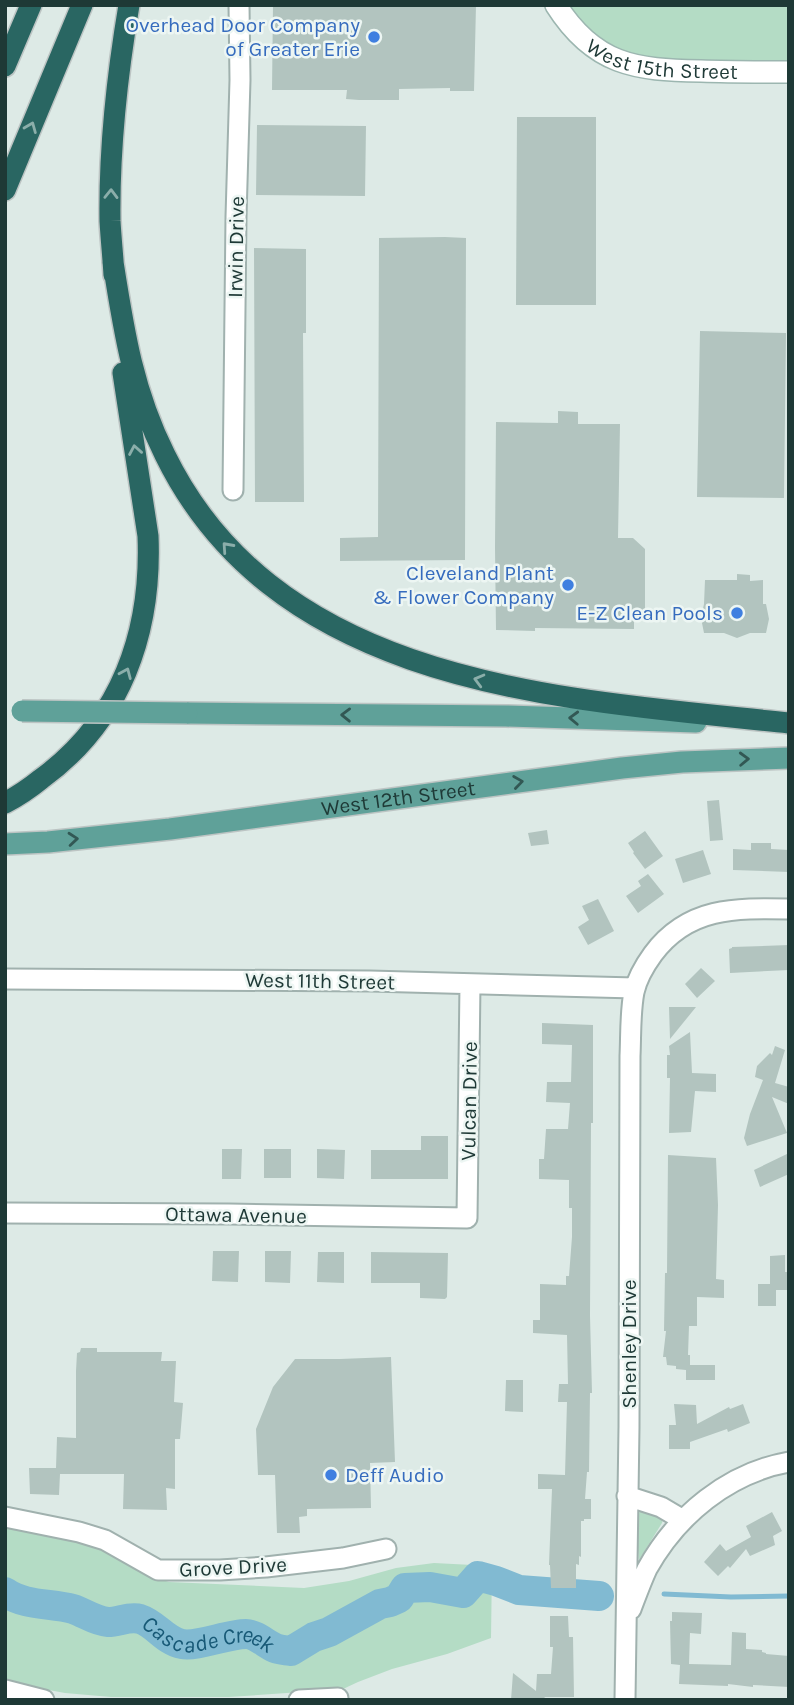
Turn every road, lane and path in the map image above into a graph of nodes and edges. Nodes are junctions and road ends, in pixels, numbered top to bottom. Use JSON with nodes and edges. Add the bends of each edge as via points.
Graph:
{"nodes":[{"id":1,"x":17,"y":5,"type":"edge"},
{"id":2,"x":31,"y":5,"type":"edge"},
{"id":3,"x":82,"y":5,"type":"edge"},
{"id":4,"x":128,"y":5,"type":"edge"},
{"id":5,"x":239,"y":5,"type":"edge"},
{"id":6,"x":556,"y":5,"type":"edge"},
{"id":7,"x":5,"y":28,"type":"edge"},
{"id":8,"x":5,"y":66,"type":"edge"},
{"id":9,"x":789,"y":72,"type":"edge"},
{"id":10,"x":5,"y":190,"type":"edge"},
{"id":11,"x":113,"y":262,"type":"junction"},
{"id":12,"x":233,"y":490,"type":"dead end"},
{"id":13,"x":14,"y":711,"type":"edge"},
{"id":14,"x":789,"y":723,"type":"edge"},
{"id":15,"x":789,"y":758,"type":"edge"},
{"id":16,"x":5,"y":803,"type":"edge"},
{"id":17,"x":5,"y":844,"type":"edge"},
{"id":18,"x":789,"y":909,"type":"edge"},
{"id":19,"x":5,"y":979,"type":"edge"},
{"id":20,"x":470,"y":984,"type":"junction"},
{"id":21,"x":635,"y":988,"type":"junction"},
{"id":22,"x":5,"y":1213,"type":"edge"},
{"id":23,"x":467,"y":1218,"type":"joint"},
{"id":24,"x":789,"y":1462,"type":"edge"},
{"id":25,"x":627,"y":1496,"type":"junction"},
{"id":26,"x":5,"y":1517,"type":"edge"},
{"id":27,"x":683,"y":1520,"type":"junction"},
{"id":28,"x":386,"y":1549,"type":"dead end"},
{"id":29,"x":627,"y":1620,"type":"junction"},
{"id":30,"x":5,"y":1690,"type":"edge"},
{"id":31,"x":338,"y":1698,"type":"dead end"},
{"id":32,"x":44,"y":1700,"type":"edge"},
{"id":33,"x":299,"y":1700,"type":"edge"},
{"id":34,"x":625,"y":1700,"type":"edge"}],
"edges":[{"from":1,"to":7,"type":"highway"},
{"from":2,"to":8,"type":"highway"},
{"from":10,"to":3,"type":"highway","one_way":true},
{"from":11,"to":4,"type":"highway","one_way":true,"via":[[112,147]]},
{"from":5,"to":12,"type":"street","name":"Irwin Drive"},
{"from":6,"to":9,"type":"street","name":"West 15th Street","via":[[588,44],[626,64],[662,71]]},
{"from":14,"to":11,"type":"highway","one_way":true,"via":[[510,688],[395,653],[297,606],[223,544],[177,479],[134,376]]},
{"from":16,"to":11,"type":"highway","one_way":true,"via":[[58,767],[107,712],[130,664],[145,610],[148,536],[121,356]]},
{"from":14,"to":13,"type":"main road","one_way":true,"bridge":true},
{"from":17,"to":15,"type":"main road","name":"West 12th Street","one_way":true,"via":[[170,829],[622,768]]},
{"from":18,"to":21,"type":"street","via":[[737,909],[689,922],[657,949]]},
{"from":19,"to":20,"type":"street","name":"West 11th Street"},
{"from":20,"to":21,"type":"street","name":"West 11th Street"},
{"from":20,"to":23,"type":"street","name":"Vulcan Drive"},
{"from":21,"to":25,"type":"street","name":"Shenley Drive","via":[[630,1056]]},
{"from":22,"to":23,"type":"street","name":"Ottawa Avenue"},
{"from":24,"to":27,"type":"street","via":[[739,1478]]},
{"from":25,"to":27,"type":"street"},
{"from":25,"to":29,"type":"street","name":"Shenley Drive"},
{"from":26,"to":28,"type":"street","name":"Grove Drive","via":[[105,1540],[158,1570],[266,1567]]},
{"from":27,"to":29,"type":"street","via":[[647,1570]]},
{"from":29,"to":34,"type":"street","name":"Shenley Drive"},
{"from":30,"to":32,"type":"street"},
{"from":31,"to":33,"type":"street"}]}
